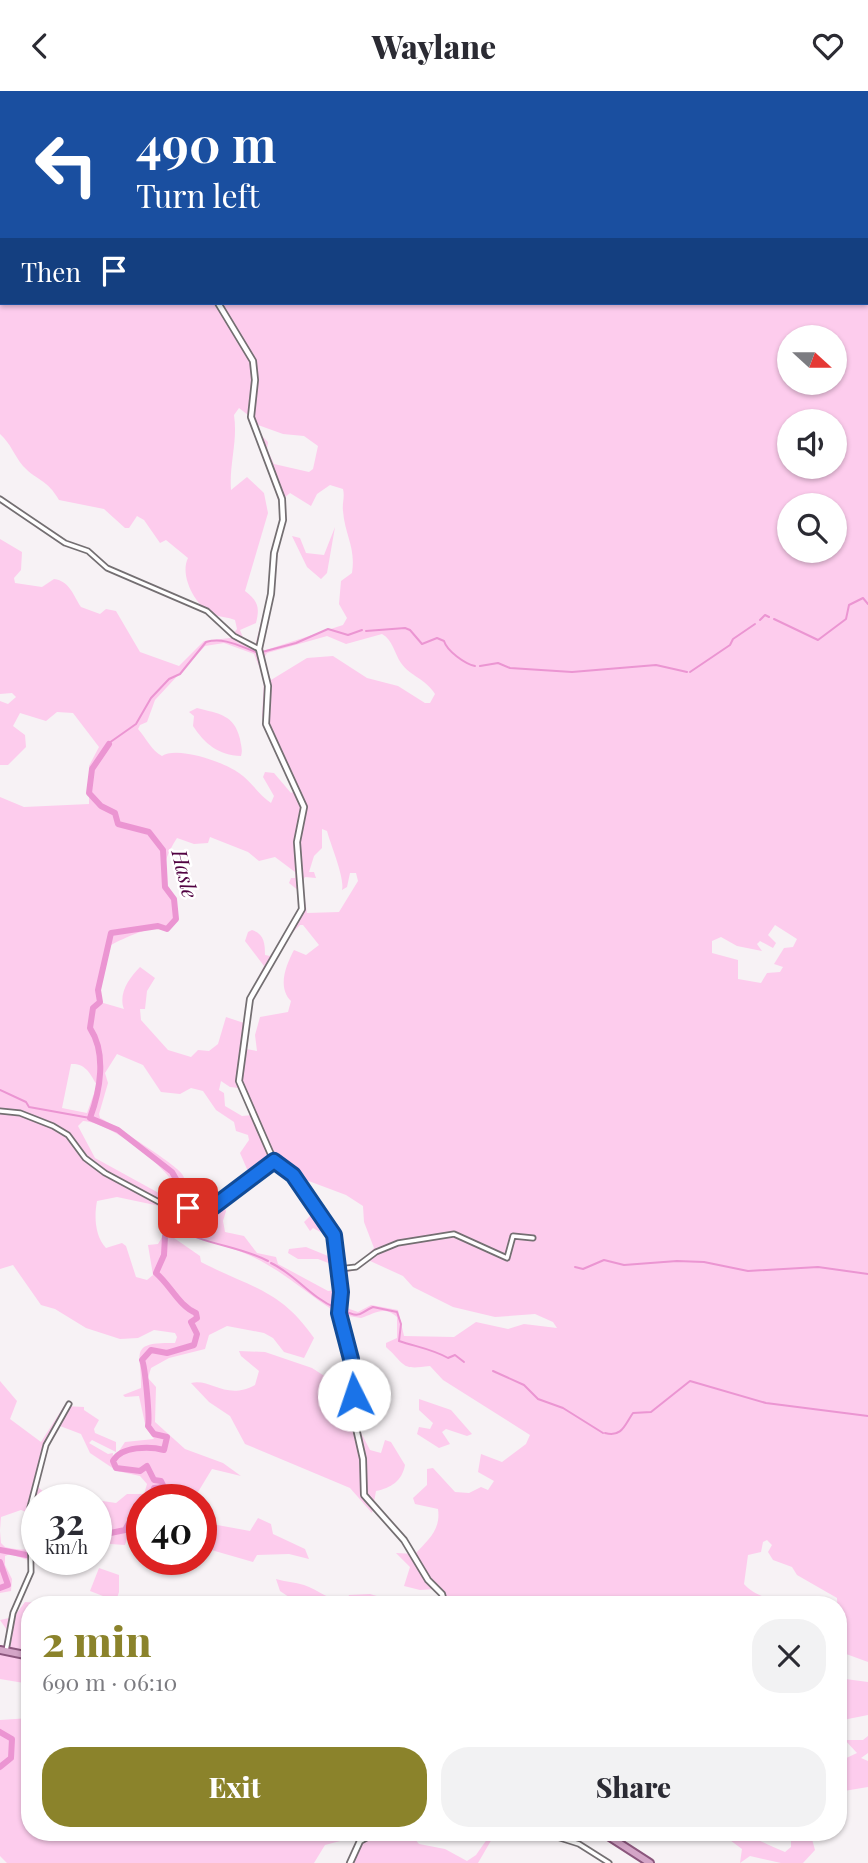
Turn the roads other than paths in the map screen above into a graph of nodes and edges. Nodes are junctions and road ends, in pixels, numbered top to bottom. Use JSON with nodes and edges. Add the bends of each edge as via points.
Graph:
{"nodes":[{"id":1,"x":219,"y":305,"type":"edge"},
{"id":2,"x":0,"y":499,"type":"edge"},
{"id":3,"x":259,"y":649,"type":"junction"},
{"id":4,"x":0,"y":1111,"type":"edge"},
{"id":5,"x":274,"y":1161,"type":"junction"},
{"id":6,"x":533,"y":1238,"type":"dead end"},
{"id":7,"x":339,"y":1269,"type":"junction"},
{"id":8,"x":69,"y":1404,"type":"dead end"},
{"id":9,"x":21,"y":1596,"type":"edge"},
{"id":10,"x":21,"y":1596,"type":"edge"},
{"id":11,"x":443,"y":1596,"type":"edge"},
{"id":12,"x":3,"y":1651,"type":"edge"},
{"id":13,"x":21,"y":1654,"type":"edge"},
{"id":14,"x":361,"y":1841,"type":"edge"},
{"id":15,"x":570,"y":1841,"type":"edge"},
{"id":16,"x":616,"y":1841,"type":"edge"},
{"id":17,"x":350,"y":1863,"type":"edge"},
{"id":18,"x":609,"y":1863,"type":"edge"},
{"id":19,"x":650,"y":1863,"type":"edge"}],
"edges":[{"from":1,"to":3,"type":"street","via":[[253,361],[251,417],[283,506]]},
{"from":2,"to":3,"type":"street","via":[[65,543],[88,551],[107,568],[207,611],[234,636]]},
{"from":3,"to":5,"type":"street","via":[[268,686],[266,724],[304,807],[296,842],[302,909],[253,992],[239,1076]]},
{"from":4,"to":5,"type":"street","via":[[20,1113],[53,1126],[68,1135],[85,1159],[104,1173],[159,1202],[205,1213]]},
{"from":5,"to":7,"type":"street","via":[[293,1175],[331,1231]]},
{"from":6,"to":7,"type":"street","via":[[512,1237],[507,1258],[456,1234],[406,1241],[376,1252],[353,1269]]},
{"from":7,"to":11,"type":"street","via":[[339,1313],[351,1359],[364,1495],[404,1540]]},
{"from":8,"to":9,"type":"street","via":[[48,1439],[30,1507],[32,1557]]},
{"from":10,"to":12,"type":"street"},
{"from":12,"to":13,"type":"main road"},
{"from":14,"to":17,"type":"street"},
{"from":15,"to":18,"type":"street"},
{"from":16,"to":19,"type":"main road"}]}
